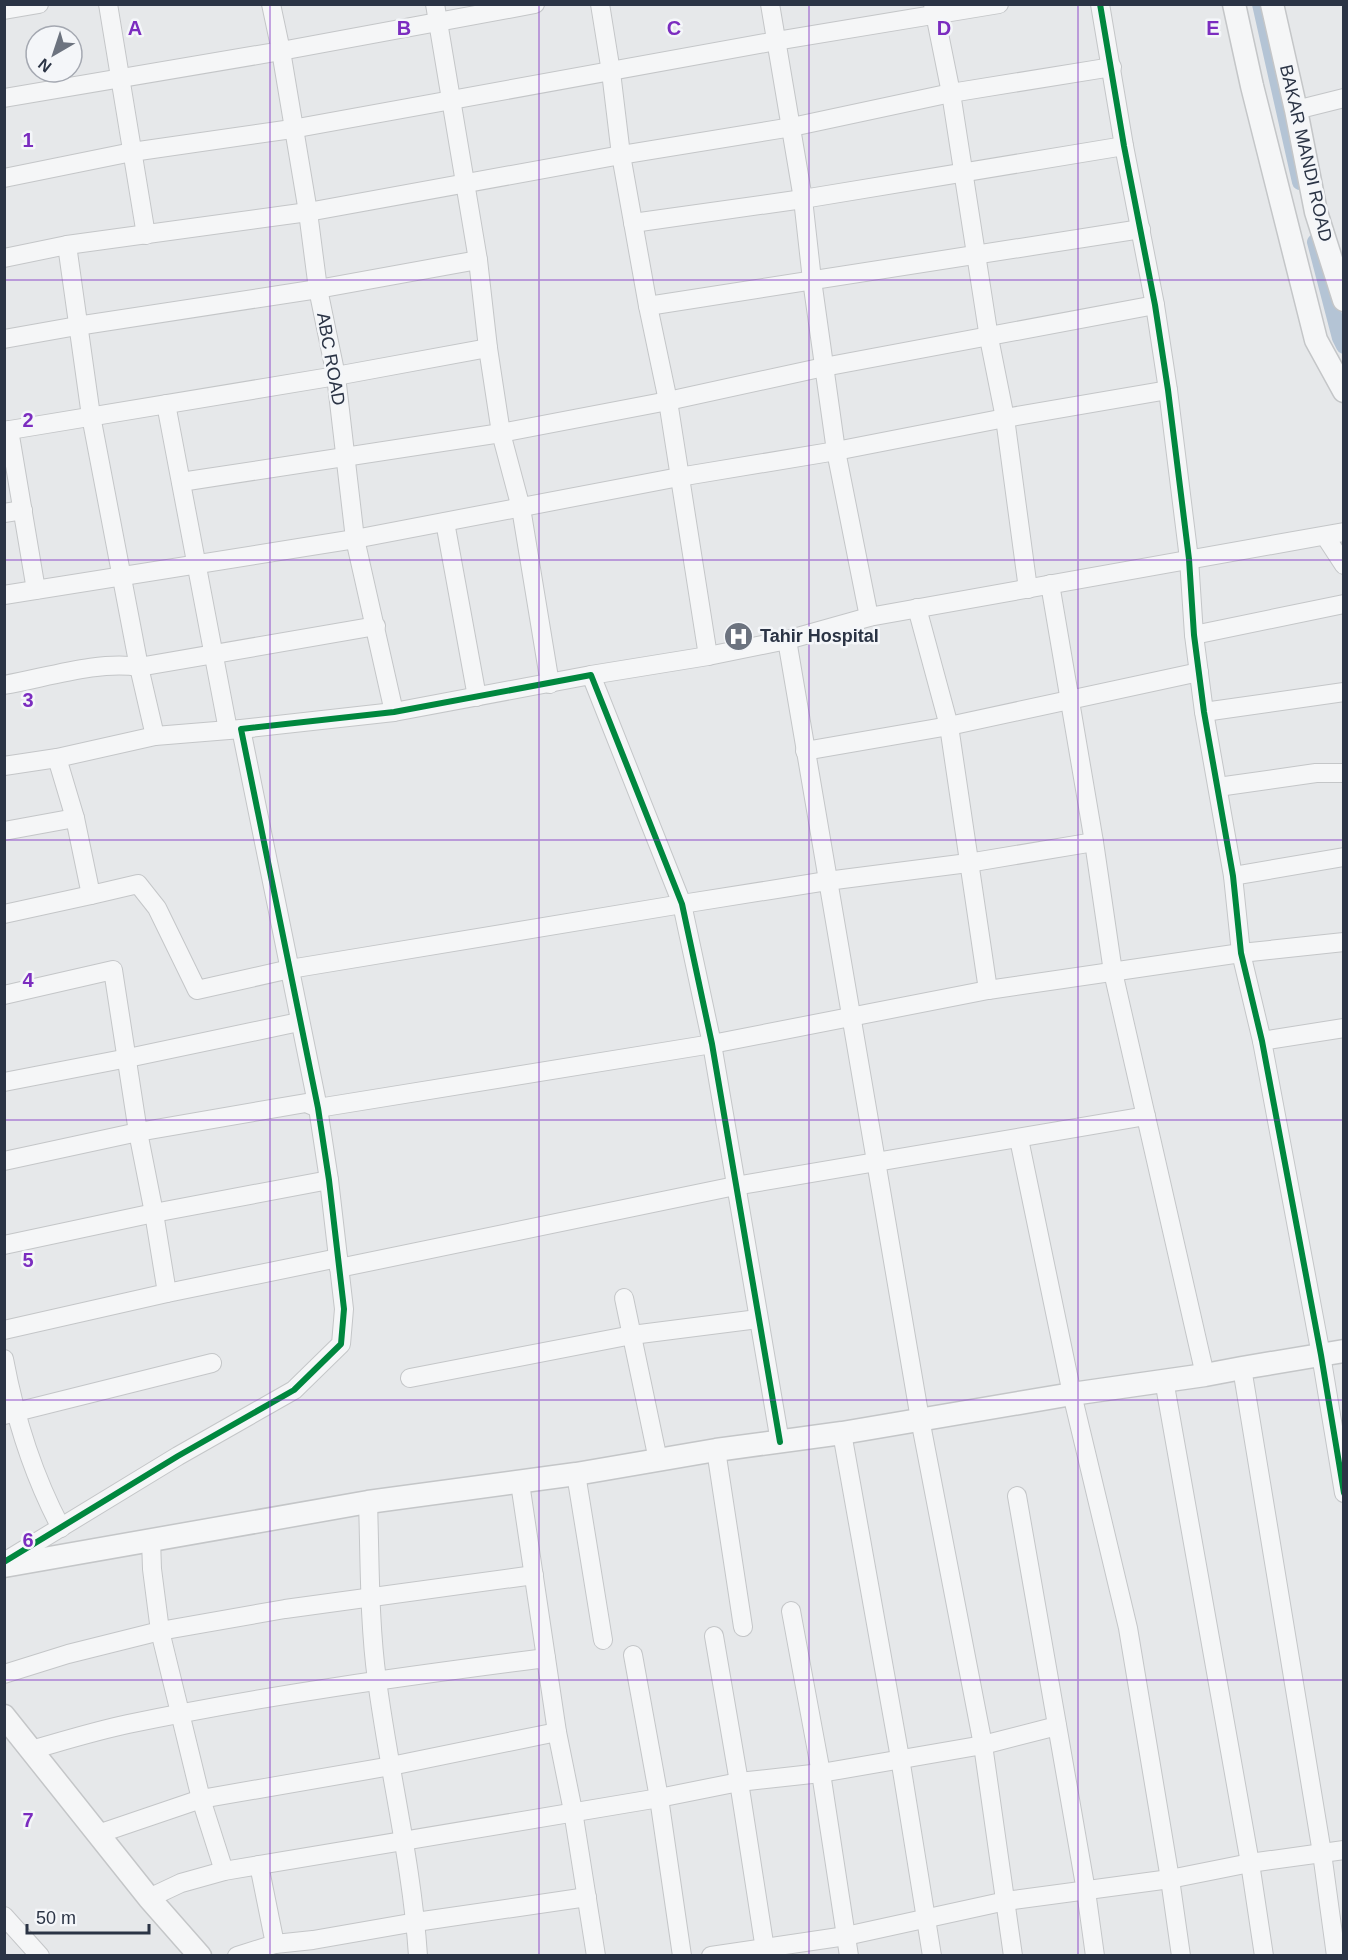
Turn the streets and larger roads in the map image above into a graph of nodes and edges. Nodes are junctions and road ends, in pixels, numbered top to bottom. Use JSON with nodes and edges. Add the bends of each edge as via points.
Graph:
{"nodes":[{"id":1,"x":39,"y":4,"type":"edge"},
{"id":2,"x":108,"y":4,"type":"edge"},
{"id":3,"x":271,"y":4,"type":"edge"},
{"id":4,"x":535,"y":4,"type":"edge"},
{"id":5,"x":600,"y":4,"type":"edge"},
{"id":6,"x":770,"y":4,"type":"edge"},
{"id":7,"x":999,"y":4,"type":"edge"},
{"id":8,"x":1100,"y":4,"type":"edge"},
{"id":9,"x":1234,"y":4,"type":"edge"},
{"id":10,"x":1272,"y":4,"type":"edge"},
{"id":11,"x":4,"y":10,"type":"edge"},
{"id":12,"x":934,"y":10,"type":"edge"},
{"id":13,"x":436,"y":13,"type":"edge"},
{"id":14,"x":776,"y":41,"type":"junction"},
{"id":15,"x":281,"y":51,"type":"junction"},
{"id":16,"x":1112,"y":67,"type":"junction"},
{"id":17,"x":611,"y":72,"type":"junction"},
{"id":18,"x":120,"y":78,"type":"junction"},
{"id":19,"x":951,"y":93,"type":"junction"},
{"id":20,"x":4,"y":98,"type":"edge"},
{"id":21,"x":1344,"y":98,"type":"edge"},
{"id":22,"x":452,"y":100,"type":"junction"},
{"id":23,"x":1296,"y":110,"type":"junction"},
{"id":24,"x":792,"y":127,"type":"junction"},
{"id":25,"x":292,"y":129,"type":"junction"},
{"id":26,"x":1124,"y":146,"type":"junction"},
{"id":27,"x":132,"y":152,"type":"junction"},
{"id":28,"x":621,"y":155,"type":"junction"},
{"id":29,"x":965,"y":173,"type":"junction"},
{"id":30,"x":4,"y":178,"type":"edge"},
{"id":31,"x":465,"y":183,"type":"junction"},
{"id":32,"x":804,"y":199,"type":"junction"},
{"id":33,"x":308,"y":212,"type":"junction"},
{"id":34,"x":633,"y":223,"type":"junction"},
{"id":35,"x":1141,"y":229,"type":"junction"},
{"id":36,"x":146,"y":235,"type":"junction"},
{"id":37,"x":67,"y":245,"type":"junction"},
{"id":38,"x":977,"y":254,"type":"junction"},
{"id":39,"x":4,"y":258,"type":"edge"},
{"id":40,"x":478,"y":260,"type":"junction"},
{"id":41,"x":812,"y":280,"type":"junction"},
{"id":42,"x":318,"y":289,"type":"junction"},
{"id":43,"x":1344,"y":300,"type":"edge"},
{"id":44,"x":1155,"y":305,"type":"junction"},
{"id":45,"x":648,"y":306,"type":"junction"},
{"id":46,"x":77,"y":326,"type":"junction"},
{"id":47,"x":989,"y":338,"type":"junction"},
{"id":48,"x":4,"y":339,"type":"edge"},
{"id":49,"x":488,"y":348,"type":"junction"},
{"id":50,"x":824,"y":368,"type":"junction"},
{"id":51,"x":336,"y":376,"type":"junction"},
{"id":52,"x":1168,"y":390,"type":"junction"},
{"id":53,"x":1344,"y":391,"type":"edge"},
{"id":54,"x":668,"y":401,"type":"junction"},
{"id":55,"x":166,"y":404,"type":"junction"},
{"id":56,"x":91,"y":416,"type":"junction"},
{"id":57,"x":1005,"y":418,"type":"junction"},
{"id":58,"x":7,"y":430,"type":"edge"},
{"id":59,"x":501,"y":433,"type":"junction"},
{"id":60,"x":836,"y":451,"type":"junction"},
{"id":61,"x":346,"y":458,"type":"junction"},
{"id":62,"x":680,"y":477,"type":"junction"},
{"id":63,"x":181,"y":482,"type":"junction"},
{"id":64,"x":521,"y":508,"type":"junction"},
{"id":65,"x":23,"y":510,"type":"junction"},
{"id":66,"x":4,"y":513,"type":"edge"},
{"id":67,"x":445,"y":522,"type":"junction"},
{"id":68,"x":1344,"y":532,"type":"edge"},
{"id":69,"x":1325,"y":536,"type":"junction"},
{"id":70,"x":356,"y":539,"type":"junction"},
{"id":71,"x":1189,"y":559,"type":"junction"},
{"id":72,"x":196,"y":565,"type":"junction"},
{"id":73,"x":1344,"y":565,"type":"edge"},
{"id":74,"x":123,"y":577,"type":"junction"},
{"id":75,"x":1050,"y":584,"type":"junction"},
{"id":76,"x":1028,"y":589,"type":"junction"},
{"id":77,"x":36,"y":590,"type":"junction"},
{"id":78,"x":4,"y":595,"type":"edge"},
{"id":79,"x":1344,"y":604,"type":"edge"},
{"id":80,"x":917,"y":608,"type":"junction"},
{"id":81,"x":869,"y":616,"type":"junction"},
{"id":82,"x":376,"y":626,"type":"junction"},
{"id":83,"x":1194,"y":634,"type":"junction"},
{"id":84,"x":787,"y":640,"type":"junction"},
{"id":85,"x":213,"y":654,"type":"junction"},
{"id":86,"x":708,"y":656,"type":"junction"},
{"id":87,"x":139,"y":667,"type":"junction"},
{"id":88,"x":1199,"y":672,"type":"junction"},
{"id":89,"x":591,"y":675,"type":"junction"},
{"id":90,"x":550,"y":684,"type":"junction"},
{"id":91,"x":4,"y":685,"type":"edge"},
{"id":92,"x":1344,"y":692,"type":"edge"},
{"id":93,"x":477,"y":697,"type":"junction"},
{"id":94,"x":1070,"y":701,"type":"junction"},
{"id":95,"x":394,"y":712,"type":"junction"},
{"id":96,"x":1204,"y":712,"type":"junction"},
{"id":97,"x":949,"y":726,"type":"junction"},
{"id":98,"x":234,"y":730,"type":"junction"},
{"id":99,"x":155,"y":736,"type":"junction"},
{"id":100,"x":805,"y":751,"type":"junction"},
{"id":101,"x":57,"y":758,"type":"junction"},
{"id":102,"x":4,"y":766,"type":"edge"},
{"id":103,"x":1344,"y":773,"type":"edge"},
{"id":104,"x":1218,"y":787,"type":"junction"},
{"id":105,"x":75,"y":818,"type":"junction"},
{"id":106,"x":4,"y":831,"type":"edge"},
{"id":107,"x":1094,"y":842,"type":"junction"},
{"id":108,"x":1344,"y":857,"type":"edge"},
{"id":109,"x":968,"y":863,"type":"junction"},
{"id":110,"x":1233,"y":876,"type":"junction"},
{"id":111,"x":827,"y":881,"type":"junction"},
{"id":112,"x":91,"y":895,"type":"junction"},
{"id":113,"x":682,"y":904,"type":"junction"},
{"id":114,"x":4,"y":914,"type":"edge"},
{"id":115,"x":1344,"y":942,"type":"edge"},
{"id":116,"x":1241,"y":953,"type":"junction"},
{"id":117,"x":290,"y":969,"type":"junction"},
{"id":118,"x":1113,"y":972,"type":"junction"},
{"id":119,"x":988,"y":990,"type":"junction"},
{"id":120,"x":4,"y":995,"type":"edge"},
{"id":121,"x":853,"y":1017,"type":"junction"},
{"id":122,"x":299,"y":1022,"type":"junction"},
{"id":123,"x":1344,"y":1028,"type":"edge"},
{"id":124,"x":1262,"y":1041,"type":"junction"},
{"id":125,"x":712,"y":1044,"type":"junction"},
{"id":126,"x":128,"y":1058,"type":"junction"},
{"id":127,"x":4,"y":1082,"type":"edge"},
{"id":128,"x":318,"y":1108,"type":"junction"},
{"id":129,"x":1146,"y":1116,"type":"junction"},
{"id":130,"x":138,"y":1132,"type":"junction"},
{"id":131,"x":1019,"y":1139,"type":"junction"},
{"id":132,"x":4,"y":1161,"type":"edge"},
{"id":133,"x":877,"y":1161,"type":"junction"},
{"id":134,"x":329,"y":1180,"type":"junction"},
{"id":135,"x":735,"y":1186,"type":"junction"},
{"id":136,"x":154,"y":1213,"type":"junction"},
{"id":137,"x":4,"y":1245,"type":"edge"},
{"id":138,"x":339,"y":1263,"type":"junction"},
{"id":139,"x":167,"y":1293,"type":"junction"},
{"id":140,"x":624,"y":1298,"type":"dead end"},
{"id":141,"x":758,"y":1319,"type":"junction"},
{"id":142,"x":4,"y":1330,"type":"edge"},
{"id":143,"x":632,"y":1335,"type":"junction"},
{"id":144,"x":1344,"y":1352,"type":"edge"},
{"id":145,"x":1321,"y":1355,"type":"junction"},
{"id":146,"x":4,"y":1359,"type":"edge"},
{"id":147,"x":212,"y":1363,"type":"dead end"},
{"id":148,"x":1242,"y":1368,"type":"junction"},
{"id":149,"x":1205,"y":1376,"type":"junction"},
{"id":150,"x":410,"y":1378,"type":"dead end"},
{"id":151,"x":1164,"y":1380,"type":"junction"},
{"id":152,"x":1072,"y":1394,"type":"junction"},
{"id":153,"x":10,"y":1413,"type":"edge"},
{"id":154,"x":920,"y":1419,"type":"junction"},
{"id":155,"x":842,"y":1433,"type":"junction"},
{"id":156,"x":780,"y":1442,"type":"junction"},
{"id":157,"x":716,"y":1450,"type":"junction"},
{"id":158,"x":658,"y":1460,"type":"junction"},
{"id":159,"x":576,"y":1474,"type":"junction"},
{"id":160,"x":520,"y":1483,"type":"junction"},
{"id":161,"x":1344,"y":1493,"type":"edge"},
{"id":162,"x":1017,"y":1496,"type":"dead end"},
{"id":163,"x":368,"y":1502,"type":"junction"},
{"id":164,"x":61,"y":1528,"type":"junction"},
{"id":165,"x":151,"y":1539,"type":"junction"},
{"id":166,"x":4,"y":1564,"type":"edge"},
{"id":167,"x":534,"y":1575,"type":"junction"},
{"id":168,"x":370,"y":1598,"type":"junction"},
{"id":169,"x":791,"y":1611,"type":"dead end"},
{"id":170,"x":743,"y":1628,"type":"dead end"},
{"id":171,"x":160,"y":1631,"type":"junction"},
{"id":172,"x":714,"y":1636,"type":"dead end"},
{"id":173,"x":603,"y":1640,"type":"dead end"},
{"id":174,"x":633,"y":1655,"type":"dead end"},
{"id":175,"x":546,"y":1658,"type":"junction"},
{"id":176,"x":4,"y":1674,"type":"edge"},
{"id":177,"x":377,"y":1680,"type":"junction"},
{"id":178,"x":181,"y":1713,"type":"junction"},
{"id":179,"x":4,"y":1716,"type":"edge"},
{"id":180,"x":1057,"y":1726,"type":"junction"},
{"id":181,"x":557,"y":1732,"type":"junction"},
{"id":182,"x":983,"y":1744,"type":"junction"},
{"id":183,"x":31,"y":1750,"type":"junction"},
{"id":184,"x":900,"y":1758,"type":"junction"},
{"id":185,"x":391,"y":1766,"type":"junction"},
{"id":186,"x":820,"y":1773,"type":"junction"},
{"id":187,"x":739,"y":1782,"type":"junction"},
{"id":188,"x":659,"y":1798,"type":"junction"},
{"id":189,"x":201,"y":1799,"type":"junction"},
{"id":190,"x":573,"y":1811,"type":"junction"},
{"id":191,"x":98,"y":1834,"type":"junction"},
{"id":192,"x":404,"y":1841,"type":"junction"},
{"id":193,"x":1344,"y":1850,"type":"edge"},
{"id":194,"x":1322,"y":1853,"type":"junction"},
{"id":195,"x":1250,"y":1863,"type":"junction"},
{"id":196,"x":259,"y":1865,"type":"junction"},
{"id":197,"x":224,"y":1871,"type":"junction"},
{"id":198,"x":1170,"y":1879,"type":"junction"},
{"id":199,"x":1086,"y":1891,"type":"junction"},
{"id":200,"x":587,"y":1897,"type":"junction"},
{"id":201,"x":149,"y":1898,"type":"junction"},
{"id":202,"x":1006,"y":1901,"type":"junction"},
{"id":203,"x":4,"y":1916,"type":"edge"},
{"id":204,"x":927,"y":1918,"type":"junction"},
{"id":205,"x":416,"y":1922,"type":"junction"},
{"id":206,"x":846,"y":1936,"type":"junction"},
{"id":207,"x":275,"y":1944,"type":"junction"},
{"id":208,"x":766,"y":1951,"type":"edge"},
{"id":209,"x":40,"y":1956,"type":"edge"},
{"id":210,"x":200,"y":1956,"type":"edge"},
{"id":211,"x":237,"y":1956,"type":"edge"},
{"id":212,"x":418,"y":1956,"type":"edge"},
{"id":213,"x":596,"y":1956,"type":"edge"},
{"id":214,"x":682,"y":1956,"type":"edge"},
{"id":215,"x":711,"y":1956,"type":"edge"},
{"id":216,"x":849,"y":1956,"type":"edge"},
{"id":217,"x":932,"y":1956,"type":"edge"},
{"id":218,"x":1013,"y":1956,"type":"edge"},
{"id":219,"x":1095,"y":1956,"type":"edge"},
{"id":220,"x":1180,"y":1956,"type":"edge"},
{"id":221,"x":1264,"y":1956,"type":"edge"},
{"id":222,"x":1336,"y":1956,"type":"edge"}],
"edges":[{"from":1,"to":11,"type":"street"},
{"from":2,"to":18,"type":"street"},
{"from":3,"to":15,"type":"street","name":"ABC ROAD"},
{"from":4,"to":13,"type":"street"},
{"from":5,"to":17,"type":"street"},
{"from":6,"to":14,"type":"street"},
{"from":7,"to":12,"type":"street"},
{"from":8,"to":16,"type":"street"},
{"from":9,"to":53,"type":"street","via":[[1316,340]]},
{"from":10,"to":23,"type":"street","name":"BAKAR MANDI ROAD"},
{"from":12,"to":14,"type":"street"},
{"from":12,"to":19,"type":"street"},
{"from":13,"to":15,"type":"street"},
{"from":13,"to":22,"type":"street"},
{"from":14,"to":17,"type":"street"},
{"from":14,"to":24,"type":"street"},
{"from":15,"to":18,"type":"street"},
{"from":15,"to":25,"type":"street","name":"ABC ROAD"},
{"from":16,"to":19,"type":"street"},
{"from":16,"to":26,"type":"street"},
{"from":17,"to":22,"type":"street"},
{"from":17,"to":28,"type":"street"},
{"from":18,"to":20,"type":"street"},
{"from":18,"to":27,"type":"street"},
{"from":19,"to":24,"type":"street"},
{"from":19,"to":29,"type":"street"},
{"from":21,"to":23,"type":"street"},
{"from":22,"to":25,"type":"street"},
{"from":22,"to":31,"type":"street"},
{"from":23,"to":43,"type":"street","name":"BAKAR MANDI ROAD","via":[[1316,212]]},
{"from":24,"to":28,"type":"street"},
{"from":24,"to":32,"type":"street"},
{"from":25,"to":27,"type":"street"},
{"from":25,"to":33,"type":"street","name":"ABC ROAD"},
{"from":26,"to":29,"type":"street"},
{"from":26,"to":35,"type":"street"},
{"from":27,"to":30,"type":"street"},
{"from":27,"to":36,"type":"street"},
{"from":28,"to":31,"type":"street"},
{"from":28,"to":34,"type":"street"},
{"from":29,"to":32,"type":"street"},
{"from":29,"to":38,"type":"street"},
{"from":31,"to":33,"type":"street"},
{"from":31,"to":40,"type":"street"},
{"from":32,"to":34,"type":"street"},
{"from":32,"to":41,"type":"street"},
{"from":33,"to":36,"type":"street"},
{"from":33,"to":42,"type":"street","name":"ABC ROAD"},
{"from":34,"to":45,"type":"street"},
{"from":35,"to":38,"type":"street"},
{"from":35,"to":44,"type":"street"},
{"from":36,"to":37,"type":"street"},
{"from":37,"to":39,"type":"street"},
{"from":37,"to":46,"type":"street"},
{"from":38,"to":41,"type":"street"},
{"from":38,"to":47,"type":"street"},
{"from":40,"to":42,"type":"street"},
{"from":40,"to":49,"type":"street"},
{"from":41,"to":45,"type":"street"},
{"from":41,"to":50,"type":"street"},
{"from":42,"to":46,"type":"street"},
{"from":42,"to":51,"type":"street","name":"ABC ROAD"},
{"from":44,"to":47,"type":"street"},
{"from":44,"to":52,"type":"street"},
{"from":45,"to":54,"type":"street"},
{"from":46,"to":48,"type":"street"},
{"from":46,"to":56,"type":"street"},
{"from":47,"to":50,"type":"street"},
{"from":47,"to":57,"type":"street"},
{"from":49,"to":51,"type":"street"},
{"from":49,"to":59,"type":"street"},
{"from":50,"to":54,"type":"street"},
{"from":50,"to":60,"type":"street"},
{"from":51,"to":55,"type":"street"},
{"from":51,"to":61,"type":"street","name":"ABC ROAD"},
{"from":52,"to":57,"type":"street"},
{"from":52,"to":71,"type":"street"},
{"from":54,"to":59,"type":"street"},
{"from":54,"to":62,"type":"street"},
{"from":55,"to":56,"type":"street"},
{"from":55,"to":63,"type":"street"},
{"from":56,"to":58,"type":"street"},
{"from":56,"to":74,"type":"street"},
{"from":57,"to":60,"type":"street"},
{"from":57,"to":76,"type":"street"},
{"from":58,"to":65,"type":"street"},
{"from":59,"to":61,"type":"street"},
{"from":59,"to":64,"type":"street"},
{"from":60,"to":62,"type":"street"},
{"from":60,"to":81,"type":"street"},
{"from":61,"to":63,"type":"street"},
{"from":61,"to":70,"type":"street","name":"ABC ROAD"},
{"from":62,"to":64,"type":"street"},
{"from":62,"to":86,"type":"street"},
{"from":63,"to":72,"type":"street"},
{"from":64,"to":67,"type":"street"},
{"from":64,"to":90,"type":"street"},
{"from":65,"to":66,"type":"street"},
{"from":65,"to":77,"type":"street"},
{"from":67,"to":70,"type":"street"},
{"from":67,"to":93,"type":"street"},
{"from":68,"to":69,"type":"street"},
{"from":69,"to":71,"type":"street"},
{"from":69,"to":73,"type":"street"},
{"from":70,"to":72,"type":"street"},
{"from":70,"to":82,"type":"street","name":"ABC ROAD"},
{"from":71,"to":75,"type":"street"},
{"from":71,"to":83,"type":"street"},
{"from":72,"to":74,"type":"street"},
{"from":72,"to":85,"type":"street"},
{"from":74,"to":77,"type":"street"},
{"from":74,"to":87,"type":"street"},
{"from":75,"to":76,"type":"street"},
{"from":75,"to":94,"type":"street"},
{"from":76,"to":80,"type":"street"},
{"from":77,"to":78,"type":"street"},
{"from":79,"to":83,"type":"street"},
{"from":80,"to":81,"type":"street"},
{"from":80,"to":97,"type":"street"},
{"from":81,"to":84,"type":"street"},
{"from":82,"to":85,"type":"street"},
{"from":82,"to":95,"type":"street","name":"ABC ROAD"},
{"from":83,"to":88,"type":"street"},
{"from":84,"to":86,"type":"street"},
{"from":84,"to":100,"type":"street"},
{"from":85,"to":87,"type":"street"},
{"from":85,"to":98,"type":"street"},
{"from":86,"to":89,"type":"street"},
{"from":87,"to":91,"type":"street","via":[[124,664]]},
{"from":87,"to":99,"type":"street"},
{"from":88,"to":94,"type":"street"},
{"from":88,"to":96,"type":"street"},
{"from":89,"to":90,"type":"street"},
{"from":89,"to":113,"type":"street"},
{"from":90,"to":93,"type":"street"},
{"from":92,"to":96,"type":"street"},
{"from":93,"to":95,"type":"street"},
{"from":94,"to":97,"type":"street"},
{"from":94,"to":107,"type":"street"},
{"from":95,"to":98,"type":"street"},
{"from":96,"to":104,"type":"street"},
{"from":97,"to":100,"type":"street"},
{"from":97,"to":109,"type":"street"},
{"from":98,"to":99,"type":"street"},
{"from":98,"to":117,"type":"street"},
{"from":99,"to":101,"type":"street"},
{"from":100,"to":111,"type":"street"},
{"from":101,"to":102,"type":"street"},
{"from":101,"to":105,"type":"street"},
{"from":103,"to":104,"type":"street","via":[[1295,775]]},
{"from":104,"to":110,"type":"street"},
{"from":105,"to":106,"type":"street"},
{"from":105,"to":112,"type":"street"},
{"from":107,"to":109,"type":"street"},
{"from":107,"to":118,"type":"street"},
{"from":108,"to":110,"type":"street"},
{"from":109,"to":111,"type":"street"},
{"from":109,"to":119,"type":"street"},
{"from":110,"to":116,"type":"street"},
{"from":111,"to":113,"type":"street"},
{"from":111,"to":121,"type":"street"},
{"from":112,"to":114,"type":"street"},
{"from":112,"to":117,"type":"street","via":[[138,884],[157,908],[197,990]]},
{"from":113,"to":117,"type":"street"},
{"from":113,"to":125,"type":"street"},
{"from":115,"to":116,"type":"street"},
{"from":116,"to":118,"type":"street"},
{"from":116,"to":124,"type":"street"},
{"from":117,"to":122,"type":"street"},
{"from":118,"to":119,"type":"street"},
{"from":118,"to":129,"type":"street"},
{"from":119,"to":121,"type":"street"},
{"from":120,"to":126,"type":"street","via":[[113,970]]},
{"from":121,"to":125,"type":"street"},
{"from":121,"to":133,"type":"street"},
{"from":122,"to":126,"type":"street"},
{"from":122,"to":128,"type":"street"},
{"from":123,"to":124,"type":"street"},
{"from":124,"to":145,"type":"street"},
{"from":125,"to":128,"type":"street"},
{"from":125,"to":135,"type":"street"},
{"from":126,"to":127,"type":"street"},
{"from":126,"to":130,"type":"street"},
{"from":128,"to":130,"type":"street","via":[[306,1103]]},
{"from":128,"to":134,"type":"street"},
{"from":129,"to":131,"type":"street"},
{"from":129,"to":149,"type":"street"},
{"from":130,"to":132,"type":"street"},
{"from":130,"to":136,"type":"street"},
{"from":131,"to":133,"type":"street"},
{"from":131,"to":152,"type":"street"},
{"from":133,"to":135,"type":"street"},
{"from":133,"to":154,"type":"street"},
{"from":134,"to":136,"type":"street"},
{"from":134,"to":138,"type":"street"},
{"from":135,"to":138,"type":"street"},
{"from":135,"to":141,"type":"street"},
{"from":136,"to":137,"type":"street"},
{"from":136,"to":139,"type":"street"},
{"from":138,"to":139,"type":"street"},
{"from":138,"to":164,"type":"street","via":[[344,1308],[341,1344],[294,1390]]},
{"from":139,"to":142,"type":"street"},
{"from":140,"to":143,"type":"street"},
{"from":141,"to":143,"type":"street"},
{"from":141,"to":156,"type":"street"},
{"from":143,"to":150,"type":"street"},
{"from":143,"to":158,"type":"street"},
{"from":144,"to":145,"type":"street"},
{"from":145,"to":148,"type":"street"},
{"from":145,"to":161,"type":"street"},
{"from":146,"to":153,"type":"street"},
{"from":147,"to":153,"type":"street"},
{"from":148,"to":149,"type":"street"},
{"from":148,"to":194,"type":"street"},
{"from":149,"to":151,"type":"street"},
{"from":151,"to":152,"type":"street"},
{"from":151,"to":195,"type":"street"},
{"from":152,"to":154,"type":"street"},
{"from":152,"to":198,"type":"street","via":[[1128,1628]]},
{"from":153,"to":164,"type":"street"},
{"from":154,"to":155,"type":"street"},
{"from":154,"to":182,"type":"street"},
{"from":155,"to":156,"type":"street"},
{"from":155,"to":184,"type":"street"},
{"from":156,"to":157,"type":"street"},
{"from":157,"to":158,"type":"street"},
{"from":157,"to":170,"type":"street"},
{"from":158,"to":159,"type":"street"},
{"from":159,"to":160,"type":"street"},
{"from":159,"to":173,"type":"street"},
{"from":160,"to":163,"type":"street"},
{"from":160,"to":167,"type":"street"},
{"from":162,"to":180,"type":"street"},
{"from":163,"to":165,"type":"street"},
{"from":163,"to":168,"type":"street"},
{"from":164,"to":166,"type":"street"},
{"from":165,"to":166,"type":"street"},
{"from":165,"to":171,"type":"street"},
{"from":167,"to":168,"type":"street"},
{"from":167,"to":175,"type":"street"},
{"from":168,"to":171,"type":"street"},
{"from":168,"to":177,"type":"street"},
{"from":169,"to":186,"type":"street"},
{"from":171,"to":176,"type":"street"},
{"from":171,"to":178,"type":"street"},
{"from":172,"to":187,"type":"street"},
{"from":174,"to":188,"type":"street"},
{"from":175,"to":177,"type":"street"},
{"from":175,"to":181,"type":"street"},
{"from":177,"to":178,"type":"street"},
{"from":177,"to":185,"type":"street"},
{"from":178,"to":183,"type":"street"},
{"from":178,"to":189,"type":"street"},
{"from":179,"to":183,"type":"street"},
{"from":180,"to":182,"type":"street"},
{"from":180,"to":199,"type":"street"},
{"from":181,"to":185,"type":"street"},
{"from":181,"to":190,"type":"street"},
{"from":182,"to":184,"type":"street"},
{"from":182,"to":202,"type":"street"},
{"from":183,"to":191,"type":"street"},
{"from":184,"to":186,"type":"street"},
{"from":184,"to":204,"type":"street"},
{"from":185,"to":189,"type":"street"},
{"from":185,"to":192,"type":"street"},
{"from":186,"to":187,"type":"street"},
{"from":186,"to":206,"type":"street"},
{"from":187,"to":188,"type":"street"},
{"from":187,"to":208,"type":"street"},
{"from":188,"to":190,"type":"street"},
{"from":188,"to":214,"type":"street"},
{"from":189,"to":191,"type":"street"},
{"from":189,"to":197,"type":"street"},
{"from":190,"to":192,"type":"street"},
{"from":190,"to":200,"type":"street"},
{"from":191,"to":201,"type":"street"},
{"from":192,"to":196,"type":"street"},
{"from":192,"to":205,"type":"street"},
{"from":193,"to":194,"type":"street"},
{"from":194,"to":195,"type":"street"},
{"from":194,"to":222,"type":"street"},
{"from":195,"to":198,"type":"street"},
{"from":195,"to":221,"type":"street"},
{"from":196,"to":197,"type":"street"},
{"from":196,"to":207,"type":"street"},
{"from":197,"to":201,"type":"street","via":[[181,1883]]},
{"from":198,"to":199,"type":"street"},
{"from":198,"to":220,"type":"street"},
{"from":199,"to":202,"type":"street"},
{"from":199,"to":219,"type":"street"},
{"from":200,"to":205,"type":"street"},
{"from":200,"to":213,"type":"street"},
{"from":201,"to":210,"type":"street"},
{"from":202,"to":204,"type":"street"},
{"from":202,"to":218,"type":"street"},
{"from":203,"to":209,"type":"street"},
{"from":204,"to":206,"type":"street"},
{"from":204,"to":217,"type":"street"},
{"from":205,"to":207,"type":"street"},
{"from":205,"to":212,"type":"street"},
{"from":206,"to":208,"type":"street"},
{"from":206,"to":216,"type":"street"},
{"from":207,"to":211,"type":"street"},
{"from":208,"to":215,"type":"street"}]}
